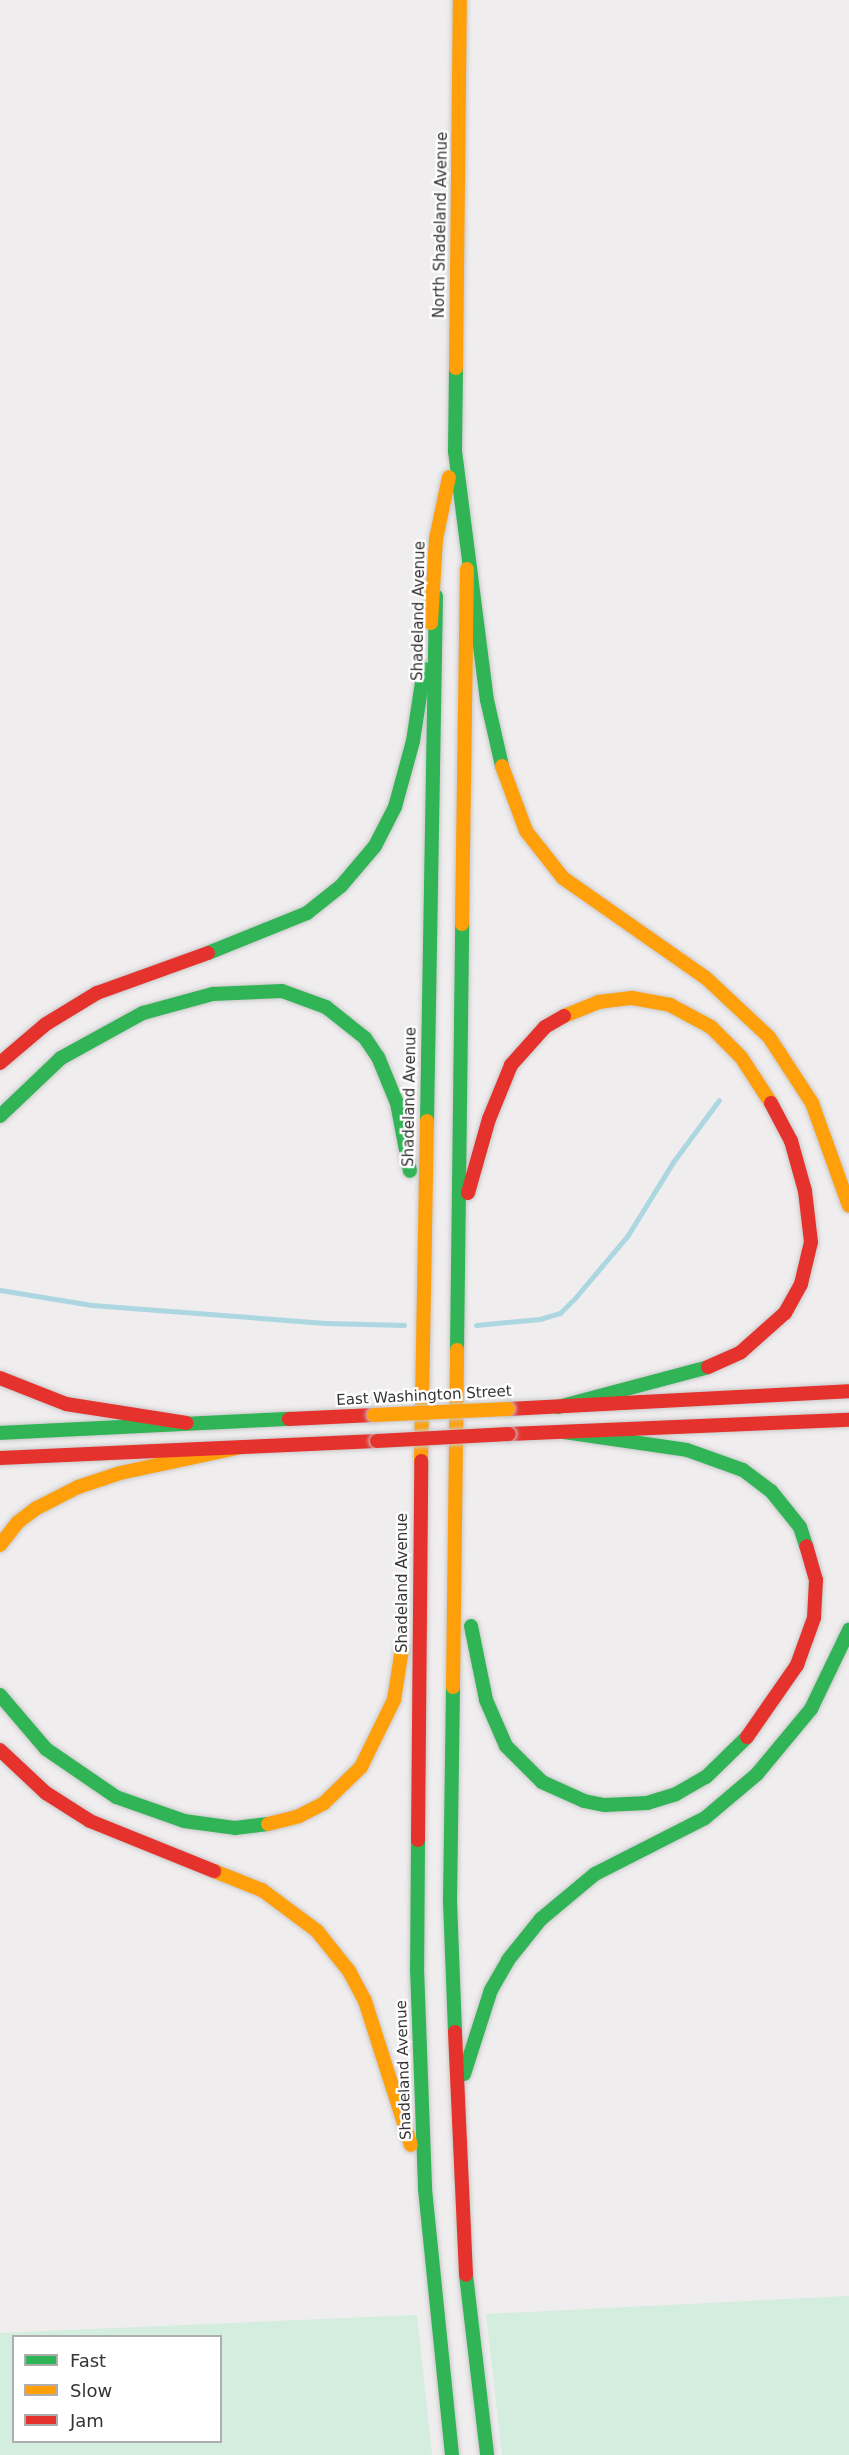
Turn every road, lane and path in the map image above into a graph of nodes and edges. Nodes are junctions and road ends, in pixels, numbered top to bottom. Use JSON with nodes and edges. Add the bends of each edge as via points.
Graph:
{"nodes":[{"id":1,"x":460,"y":0,"type":"edge"},
{"id":2,"x":455,"y":451,"type":"junction"},
{"id":3,"x":467,"y":569,"type":"junction"},
{"id":4,"x":436,"y":596,"type":"junction"},
{"id":5,"x":0,"y":1063,"type":"edge"},
{"id":6,"x":0,"y":1116,"type":"edge"},
{"id":7,"x":849,"y":1206,"type":"edge"},
{"id":8,"x":456,"y":1244,"type":"junction"},
{"id":9,"x":424,"y":1253,"type":"junction"},
{"id":10,"x":0,"y":1378,"type":"edge"},
{"id":11,"x":849,"y":1391,"type":"edge"},
{"id":12,"x":558,"y":1407,"type":"junction"},
{"id":13,"x":849,"y":1420,"type":"edge"},
{"id":14,"x":187,"y":1423,"type":"junction"},
{"id":15,"x":564,"y":1432,"type":"junction"},
{"id":16,"x":0,"y":1433,"type":"edge"},
{"id":17,"x":237,"y":1448,"type":"junction"},
{"id":18,"x":0,"y":1458,"type":"edge"},
{"id":19,"x":458,"y":1516,"type":"junction"},
{"id":20,"x":420,"y":1538,"type":"junction"},
{"id":21,"x":0,"y":1545,"type":"edge"},
{"id":22,"x":849,"y":1630,"type":"edge"},
{"id":23,"x":0,"y":1695,"type":"edge"},
{"id":24,"x":0,"y":1750,"type":"edge"},
{"id":25,"x":456,"y":2127,"type":"junction"},
{"id":26,"x":425,"y":2189,"type":"junction"},
{"id":27,"x":452,"y":2455,"type":"edge"},
{"id":28,"x":487,"y":2455,"type":"edge"}],
"edges":[{"from":1,"to":2,"type":"main road","name":"North Shadeland Avenue"},
{"from":2,"to":3,"type":"main road"},
{"from":2,"to":4,"type":"main road","name":"Shadeland Avenue","via":[[436,539]]},
{"from":3,"to":7,"type":"main road","via":[[495,739],[506,783],[526,831],[551,866],[583,895],[706,978],[769,1037],[812,1103]]},
{"from":3,"to":8,"type":"main road"},
{"from":4,"to":5,"type":"main road","via":[[404,783],[384,831],[353,873],[314,907],[276,928],[129,979],[74,1005]]},
{"from":4,"to":9,"type":"main road","name":"Shadeland Avenue"},
{"from":6,"to":9,"type":"main road","via":[[62,1058],[143,1012],[221,993],[265,990],[298,995],[340,1015],[365,1038],[378,1057],[402,1120]]},
{"from":8,"to":12,"type":"main road","via":[[489,1119],[511,1065],[538,1032],[574,1010],[628,998],[678,1008],[720,1036],[768,1096],[799,1165],[810,1226],[807,1267],[785,1313],[741,1352],[711,1366]]},
{"from":8,"to":19,"type":"main road"},
{"from":9,"to":20,"type":"main road","name":"Shadeland Avenue"},
{"from":10,"to":14,"type":"main road","via":[[74,1406]]},
{"from":11,"to":12,"type":"main road","name":"East Washington Street"},
{"from":12,"to":14,"type":"main road","name":"East Washington Street","bridge":true},
{"from":13,"to":15,"type":"main road"},
{"from":14,"to":16,"type":"main road","name":"East Washington Street"},
{"from":15,"to":17,"type":"main road","bridge":true},
{"from":15,"to":19,"type":"main road","via":[[687,1450],[743,1470],[788,1509],[807,1542],[817,1597],[802,1654],[778,1700],[758,1727],[706,1777],[676,1794],[648,1803],[605,1805],[557,1791],[514,1756],[496,1726],[477,1667]]},
{"from":17,"to":18,"type":"main road"},
{"from":17,"to":21,"type":"main road","via":[[120,1473],[78,1487],[27,1515]]},
{"from":19,"to":25,"type":"main road","via":[[450,1901]]},
{"from":20,"to":23,"type":"main road","via":[[398,1683],[384,1727],[366,1761],[344,1786],[299,1816],[262,1826],[235,1828],[175,1819],[143,1809],[66,1765],[25,1727]]},
{"from":20,"to":26,"type":"main road","name":"Shadeland Avenue","via":[[417,1968]]},
{"from":22,"to":25,"type":"main road","via":[[811,1709],[757,1774],[705,1818],[595,1874],[547,1912],[523,1939],[499,1975],[478,2023],[466,2065]]},
{"from":24,"to":26,"type":"main road","via":[[46,1793],[90,1821],[262,1890],[298,1913],[323,1936],[349,1971],[371,2017]]},
{"from":25,"to":28,"type":"main road","via":[[464,2262]]},
{"from":26,"to":27,"type":"main road","name":"Shadeland Avenue"}]}
